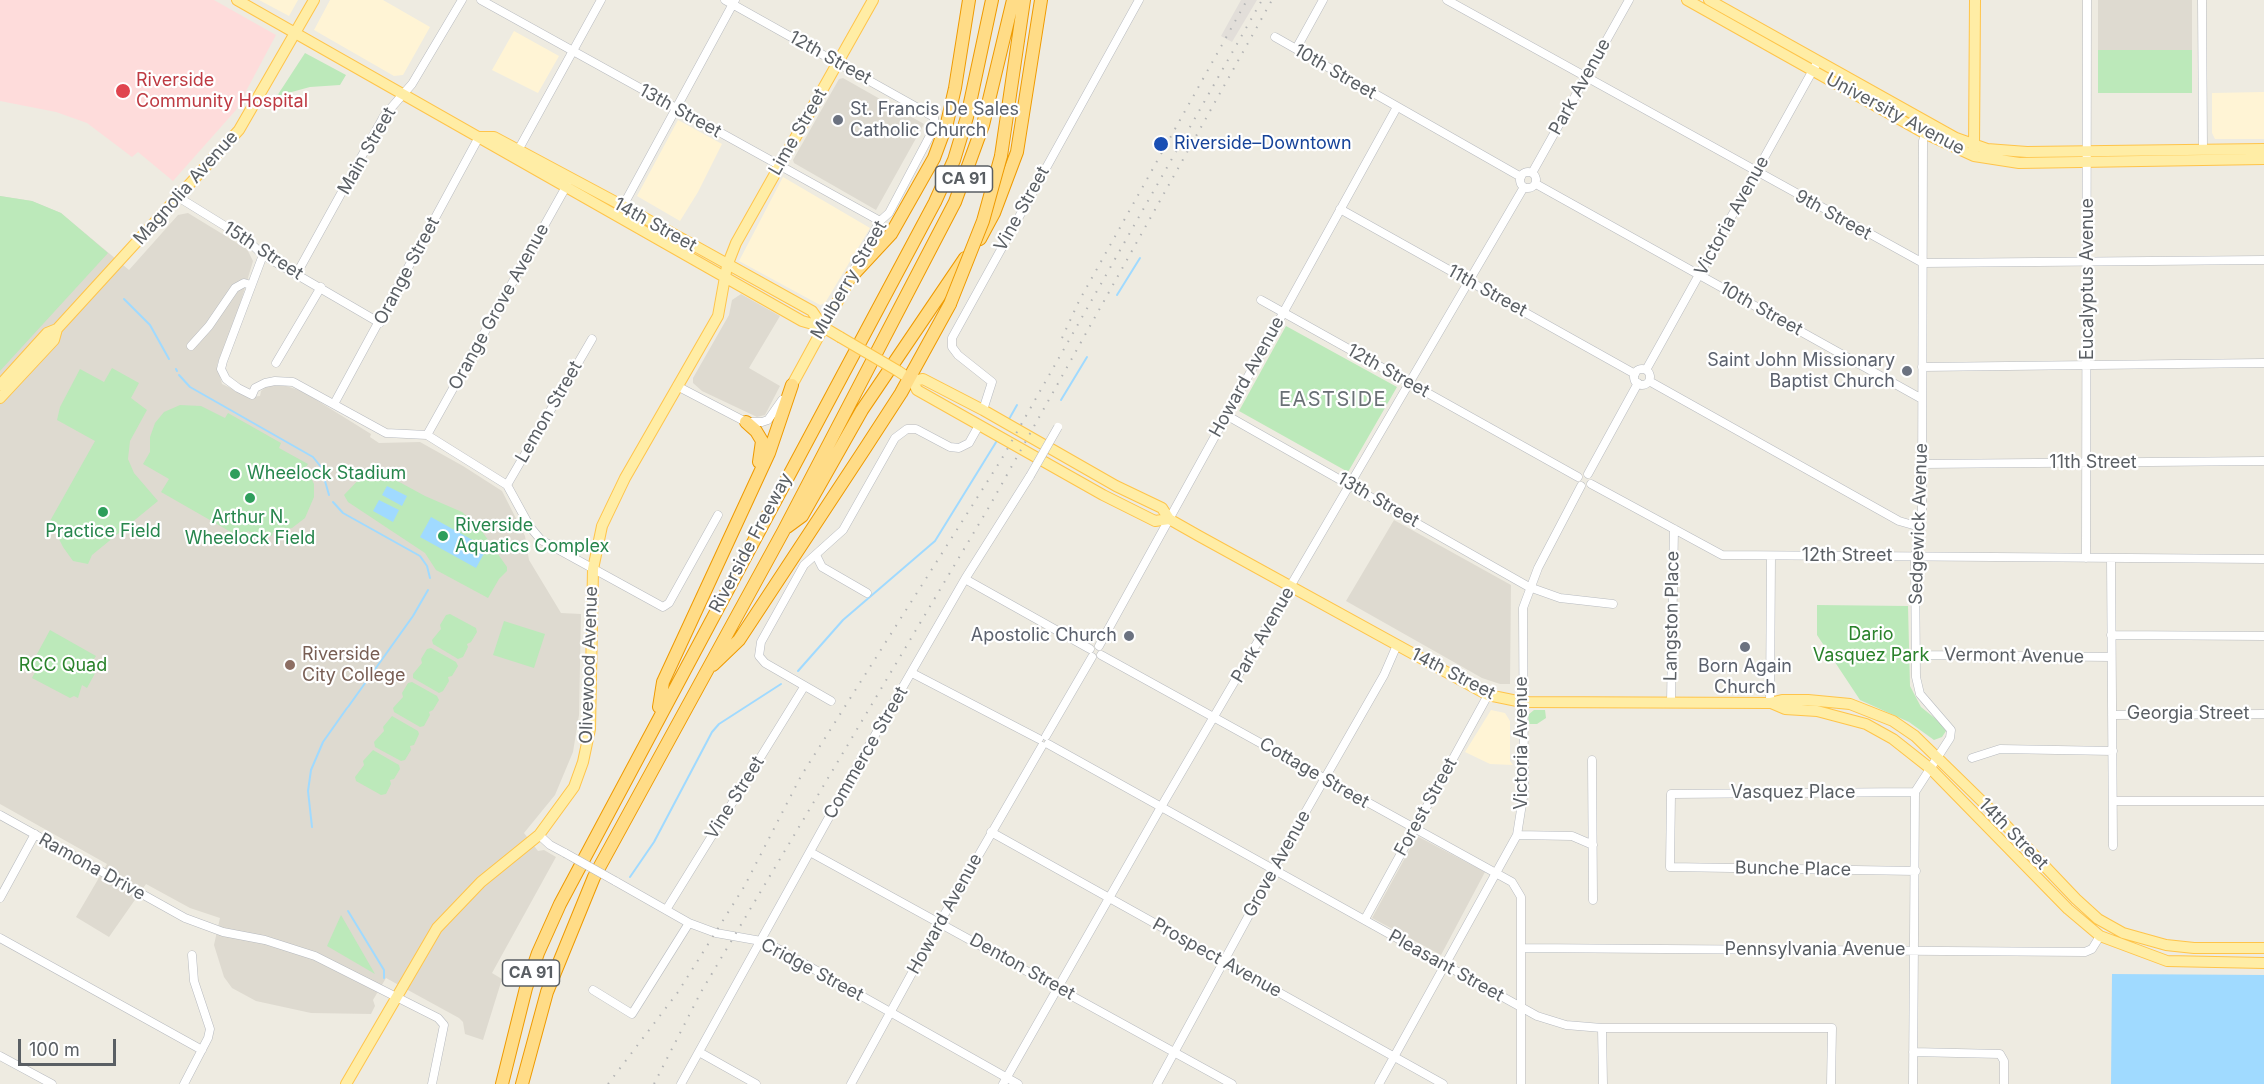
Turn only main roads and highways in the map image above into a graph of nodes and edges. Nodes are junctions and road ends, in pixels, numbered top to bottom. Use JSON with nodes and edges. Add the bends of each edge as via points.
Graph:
{"nodes":[{"id":1,"x":237,"y":0,"type":"edge"},
{"id":2,"x":315,"y":0,"type":"edge"},
{"id":3,"x":873,"y":0,"type":"edge"},
{"id":4,"x":971,"y":0,"type":"edge"},
{"id":5,"x":992,"y":0,"type":"edge"},
{"id":6,"x":1012,"y":0,"type":"edge"},
{"id":7,"x":1024,"y":0,"type":"edge"},
{"id":8,"x":1041,"y":0,"type":"edge"},
{"id":9,"x":1688,"y":0,"type":"edge"},
{"id":10,"x":1709,"y":0,"type":"edge"},
{"id":11,"x":1975,"y":0,"type":"edge"},
{"id":12,"x":296,"y":33,"type":"junction"},
{"id":13,"x":1816,"y":66,"type":"junction"},
{"id":14,"x":967,"y":117,"type":"junction"},
{"id":15,"x":2264,"y":148,"type":"edge"},
{"id":16,"x":2223,"y":149,"type":"junction"},
{"id":17,"x":1974,"y":150,"type":"junction"},
{"id":18,"x":2264,"y":159,"type":"edge"},
{"id":19,"x":2178,"y":161,"type":"junction"},
{"id":20,"x":568,"y":183,"type":"junction"},
{"id":21,"x":583,"y":197,"type":"junction"},
{"id":22,"x":623,"y":206,"type":"junction"},
{"id":23,"x":727,"y":272,"type":"junction"},
{"id":24,"x":851,"y":277,"type":"joint"},
{"id":25,"x":823,"y":327,"type":"junction"},
{"id":26,"x":57,"y":329,"type":"junction"},
{"id":27,"x":911,"y":380,"type":"junction"},
{"id":28,"x":0,"y":385,"type":"edge"},
{"id":29,"x":792,"y":385,"type":"joint"},
{"id":30,"x":0,"y":398,"type":"edge"},
{"id":31,"x":746,"y":422,"type":"road end"},
{"id":32,"x":752,"y":492,"type":"junction"},
{"id":33,"x":1169,"y":519,"type":"junction"},
{"id":34,"x":784,"y":530,"type":"junction"},
{"id":35,"x":704,"y":675,"type":"junction"},
{"id":36,"x":1770,"y":703,"type":"junction"},
{"id":37,"x":656,"y":719,"type":"junction"},
{"id":38,"x":2264,"y":948,"type":"edge"},
{"id":39,"x":2264,"y":963,"type":"edge"},
{"id":40,"x":346,"y":1084,"type":"edge"},
{"id":41,"x":502,"y":1084,"type":"edge"},
{"id":42,"x":522,"y":1084,"type":"edge"}],
"edges":[{"from":1,"to":12,"type":"main road","name":"14th Street"},
{"from":2,"to":12,"type":"main road","name":"Magnolia Avenue"},
{"from":3,"to":23,"type":"main road","name":"Lime Street","via":[[736,243]]},
{"from":4,"to":14,"type":"highway","via":[[963,81]]},
{"from":4,"to":24,"type":"highway","via":[[951,105],[934,158],[891,234]]},
{"from":5,"to":14,"type":"highway","name":"Riverside Freeway","number":"CA 91"},
{"from":6,"to":34,"type":"highway","name":"Riverside Freeway","number":"CA 91","via":[[983,125],[955,202]]},
{"from":7,"to":27,"type":"highway","bridge":true,"via":[[1001,156],[983,220],[950,304]]},
{"from":8,"to":34,"type":"highway","via":[[1020,140],[994,213],[862,410],[802,516]]},
{"from":9,"to":13,"type":"main road","name":"University Avenue"},
{"from":10,"to":13,"type":"main road","name":"University Avenue"},
{"from":11,"to":17,"type":"main road"},
{"from":12,"to":20,"type":"main road","name":"14th Street","via":[[479,137],[494,137]]},
{"from":12,"to":26,"type":"main road","name":"Magnolia Avenue","via":[[246,120]]},
{"from":13,"to":17,"type":"main road","name":"University Avenue"},
{"from":14,"to":37,"type":"highway","name":"Riverside Freeway","number":"CA 91","via":[[935,202]]},
{"from":15,"to":16,"type":"main road","name":"University Avenue"},
{"from":16,"to":17,"type":"main road","name":"University Avenue"},
{"from":16,"to":19,"type":"main road","via":[[2213,154],[2183,154]]},
{"from":17,"to":19,"type":"main road","name":"University Avenue","via":[[2019,163]]},
{"from":18,"to":19,"type":"main road","name":"University Avenue"},
{"from":20,"to":21,"type":"main road","name":"14th Street"},
{"from":20,"to":22,"type":"main road","name":"14th Street"},
{"from":21,"to":22,"type":"main road","via":[[619,211]]},
{"from":21,"to":23,"type":"main road","name":"14th Street"},
{"from":22,"to":23,"type":"main road","name":"14th Street"},
{"from":23,"to":25,"type":"main road","name":"14th Street","via":[[802,321]]},
{"from":23,"to":40,"type":"main road","name":"Olivewood Avenue","via":[[718,316],[608,511],[597,539],[591,708],[587,747],[574,787],[539,835],[481,882],[437,928]]},
{"from":24,"to":25,"type":"main road","name":"Mulberry Street"},
{"from":25,"to":27,"type":"main road","name":"14th Street","bridge":true},
{"from":25,"to":29,"type":"main road","name":"Mulberry Street"},
{"from":26,"to":28,"type":"main road","name":"Magnolia Avenue","via":[[47,333]]},
{"from":26,"to":30,"type":"main road","name":"Magnolia Avenue","via":[[54,340]]},
{"from":27,"to":33,"type":"main road","name":"14th Street","via":[[923,379],[983,410],[1162,508]]},
{"from":27,"to":33,"type":"main road","name":"14th Street","via":[[917,390],[978,427],[1155,521]]},
{"from":27,"to":35,"type":"highway","via":[[739,640]]},
{"from":29,"to":32,"type":"highway"},
{"from":31,"to":32,"type":"highway","via":[[759,435],[763,447],[751,482]]},
{"from":32,"to":37,"type":"highway","via":[[663,682]]},
{"from":33,"to":36,"type":"main road","name":"14th Street","via":[[1488,695],[1522,702]]},
{"from":34,"to":35,"type":"highway","name":"Riverside Freeway","number":"CA 91"},
{"from":35,"to":42,"type":"highway","name":"Riverside Freeway","number":"CA 91","via":[[601,863],[579,912],[547,992]]},
{"from":36,"to":38,"type":"main road","name":"14th Street","via":[[1808,700],[1850,704],[1894,721],[1938,756],[2076,899],[2098,919],[2123,933],[2194,948]]},
{"from":36,"to":39,"type":"main road","name":"14th Street","via":[[1866,724],[1897,741],[2100,936],[2167,961]]},
{"from":37,"to":41,"type":"highway","name":"Riverside Freeway","number":"CA 91","via":[[584,855],[538,953]]}]}
